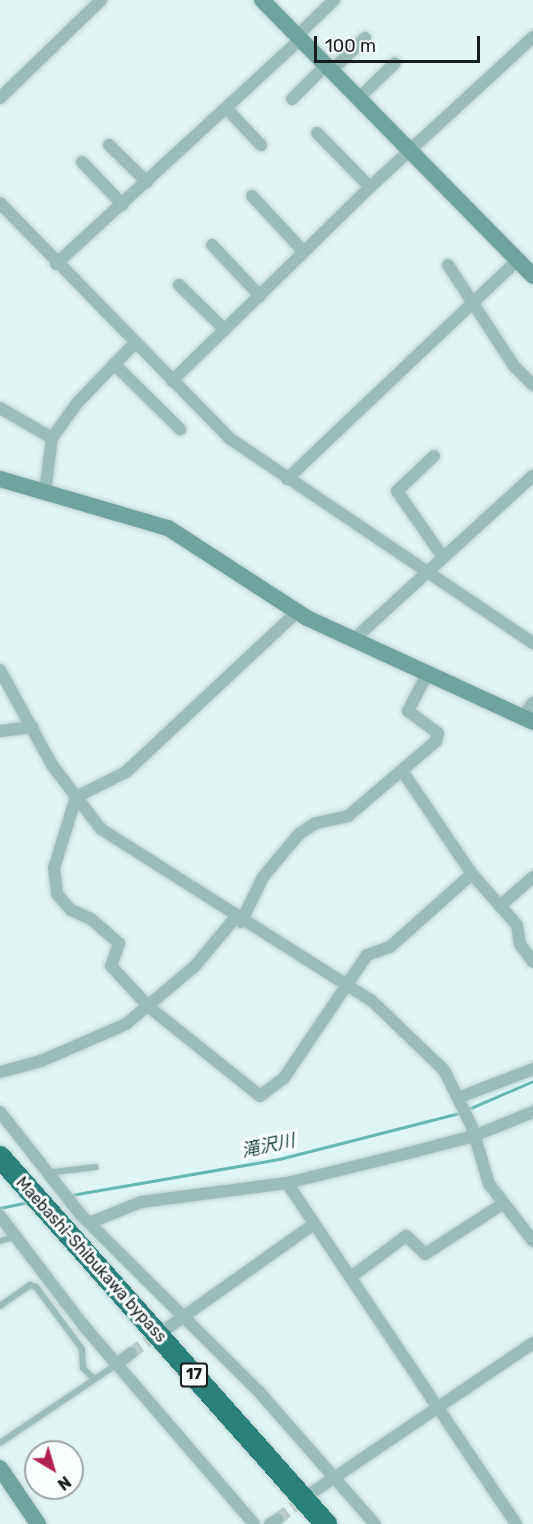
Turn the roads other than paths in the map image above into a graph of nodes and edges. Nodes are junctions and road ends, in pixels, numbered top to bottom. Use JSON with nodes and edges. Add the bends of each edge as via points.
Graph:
{"nodes":[{"id":1,"x":101,"y":0,"type":"edge"},
{"id":2,"x":262,"y":0,"type":"edge"},
{"id":3,"x":334,"y":0,"type":"edge"},
{"id":4,"x":533,"y":37,"type":"edge"},
{"id":5,"x":298,"y":38,"type":"junction"},
{"id":6,"x":365,"y":38,"type":"dead end"},
{"id":7,"x":395,"y":63,"type":"dead end"},
{"id":8,"x":328,"y":69,"type":"junction"},
{"id":9,"x":360,"y":96,"type":"junction"},
{"id":10,"x":0,"y":98,"type":"edge"},
{"id":11,"x":292,"y":99,"type":"dead end"},
{"id":12,"x":226,"y":108,"type":"junction"},
{"id":13,"x":318,"y":133,"type":"dead end"},
{"id":14,"x":109,"y":145,"type":"dead end"},
{"id":15,"x":261,"y":146,"type":"dead end"},
{"id":16,"x":415,"y":151,"type":"junction"},
{"id":17,"x":82,"y":162,"type":"dead end"},
{"id":18,"x":147,"y":182,"type":"junction"},
{"id":19,"x":370,"y":187,"type":"junction"},
{"id":20,"x":252,"y":196,"type":"dead end"},
{"id":21,"x":0,"y":203,"type":"edge"},
{"id":22,"x":123,"y":205,"type":"junction"},
{"id":23,"x":212,"y":245,"type":"dead end"},
{"id":24,"x":304,"y":252,"type":"junction"},
{"id":25,"x":518,"y":260,"type":"junction"},
{"id":26,"x":56,"y":264,"type":"junction"},
{"id":27,"x":448,"y":265,"type":"dead end"},
{"id":28,"x":533,"y":276,"type":"edge"},
{"id":29,"x":180,"y":285,"type":"dead end"},
{"id":30,"x":260,"y":296,"type":"junction"},
{"id":31,"x":472,"y":305,"type":"junction"},
{"id":32,"x":225,"y":330,"type":"junction"},
{"id":33,"x":134,"y":344,"type":"junction"},
{"id":34,"x":114,"y":364,"type":"junction"},
{"id":35,"x":172,"y":381,"type":"junction"},
{"id":36,"x":533,"y":385,"type":"edge"},
{"id":37,"x":0,"y":408,"type":"edge"},
{"id":38,"x":180,"y":429,"type":"dead end"},
{"id":39,"x":52,"y":438,"type":"junction"},
{"id":40,"x":434,"y":456,"type":"dead end"},
{"id":41,"x":533,"y":476,"type":"edge"},
{"id":42,"x":287,"y":478,"type":"junction"},
{"id":43,"x":0,"y":479,"type":"edge"},
{"id":44,"x":45,"y":492,"type":"junction"},
{"id":45,"x":442,"y":556,"type":"junction"},
{"id":46,"x":424,"y":574,"type":"junction"},
{"id":47,"x":298,"y":611,"type":"junction"},
{"id":48,"x":352,"y":641,"type":"junction"},
{"id":49,"x":533,"y":644,"type":"edge"},
{"id":50,"x":0,"y":670,"type":"edge"},
{"id":51,"x":427,"y":674,"type":"junction"},
{"id":52,"x":533,"y":703,"type":"edge"},
{"id":53,"x":528,"y":719,"type":"edge"},
{"id":54,"x":33,"y":727,"type":"junction"},
{"id":55,"x":0,"y":731,"type":"edge"},
{"id":56,"x":403,"y":771,"type":"junction"},
{"id":57,"x":76,"y":796,"type":"junction"},
{"id":58,"x":472,"y":874,"type":"junction"},
{"id":59,"x":533,"y":877,"type":"edge"},
{"id":60,"x":500,"y":906,"type":"junction"},
{"id":61,"x":238,"y":920,"type":"junction"},
{"id":62,"x":533,"y":962,"type":"edge"},
{"id":63,"x":346,"y":985,"type":"junction"},
{"id":64,"x":149,"y":1007,"type":"junction"},
{"id":65,"x":533,"y":1069,"type":"edge"},
{"id":66,"x":0,"y":1072,"type":"edge"},
{"id":67,"x":461,"y":1099,"type":"junction"},
{"id":68,"x":0,"y":1112,"type":"edge"},
{"id":69,"x":533,"y":1112,"type":"edge"},
{"id":70,"x":473,"y":1131,"type":"junction"},
{"id":71,"x":0,"y":1157,"type":"edge"},
{"id":72,"x":96,"y":1167,"type":"dead end"},
{"id":73,"x":48,"y":1176,"type":"junction"},
{"id":74,"x":287,"y":1183,"type":"junction"},
{"id":75,"x":501,"y":1205,"type":"junction"},
{"id":76,"x":0,"y":1216,"type":"edge"},
{"id":77,"x":77,"y":1221,"type":"junction"},
{"id":78,"x":314,"y":1224,"type":"junction"},
{"id":79,"x":13,"y":1232,"type":"junction"},
{"id":80,"x":0,"y":1241,"type":"edge"},
{"id":81,"x":533,"y":1241,"type":"edge"},
{"id":82,"x":351,"y":1276,"type":"junction"},
{"id":83,"x":0,"y":1306,"type":"edge"},
{"id":84,"x":184,"y":1316,"type":"junction"},
{"id":85,"x":169,"y":1328,"type":"tunnel mouth"},
{"id":86,"x":533,"y":1343,"type":"edge"},
{"id":87,"x":131,"y":1353,"type":"tunnel mouth"},
{"id":88,"x":117,"y":1364,"type":"junction"},
{"id":89,"x":94,"y":1379,"type":"junction"},
{"id":90,"x":437,"y":1409,"type":"junction"},
{"id":91,"x":0,"y":1443,"type":"edge"},
{"id":92,"x":273,"y":1466,"type":"junction"},
{"id":93,"x":0,"y":1468,"type":"edge"},
{"id":94,"x":334,"y":1477,"type":"junction"},
{"id":95,"x":313,"y":1492,"type":"tunnel mouth"},
{"id":96,"x":38,"y":1524,"type":"edge"},
{"id":97,"x":254,"y":1524,"type":"edge"},
{"id":98,"x":314,"y":1524,"type":"edge"},
{"id":99,"x":326,"y":1524,"type":"edge"},
{"id":100,"x":375,"y":1524,"type":"edge"},
{"id":101,"x":516,"y":1524,"type":"edge"}],
"edges":[{"from":1,"to":10,"type":"street"},
{"from":2,"to":5,"type":"street"},
{"from":3,"to":5,"type":"street"},
{"from":4,"to":16,"type":"street"},
{"from":5,"to":8,"type":"street"},
{"from":5,"to":12,"type":"street"},
{"from":6,"to":8,"type":"street"},
{"from":7,"to":9,"type":"street"},
{"from":8,"to":9,"type":"street"},
{"from":8,"to":11,"type":"street"},
{"from":9,"to":16,"type":"street"},
{"from":12,"to":15,"type":"street"},
{"from":12,"to":18,"type":"street"},
{"from":13,"to":19,"type":"street"},
{"from":14,"to":18,"type":"street"},
{"from":16,"to":19,"type":"street"},
{"from":16,"to":25,"type":"street"},
{"from":17,"to":22,"type":"street"},
{"from":18,"to":22,"type":"street"},
{"from":19,"to":24,"type":"street"},
{"from":20,"to":24,"type":"street"},
{"from":21,"to":26,"type":"street"},
{"from":22,"to":26,"type":"street"},
{"from":23,"to":30,"type":"street"},
{"from":24,"to":30,"type":"street"},
{"from":25,"to":28,"type":"street"},
{"from":25,"to":31,"type":"street"},
{"from":26,"to":33,"type":"street"},
{"from":27,"to":31,"type":"street"},
{"from":29,"to":32,"type":"street"},
{"from":30,"to":32,"type":"street"},
{"from":31,"to":36,"type":"street"},
{"from":31,"to":42,"type":"street","via":[[420,347]]},
{"from":32,"to":35,"type":"street"},
{"from":33,"to":34,"type":"street"},
{"from":33,"to":35,"type":"street"},
{"from":34,"to":38,"type":"street"},
{"from":34,"to":39,"type":"street"},
{"from":35,"to":42,"type":"street","via":[[230,438]]},
{"from":37,"to":39,"type":"street"},
{"from":39,"to":44,"type":"street"},
{"from":40,"to":45,"type":"street","via":[[397,491]]},
{"from":41,"to":45,"type":"street"},
{"from":42,"to":46,"type":"street"},
{"from":43,"to":44,"type":"street"},
{"from":44,"to":47,"type":"street","via":[[168,528]]},
{"from":45,"to":46,"type":"street"},
{"from":46,"to":48,"type":"street"},
{"from":46,"to":49,"type":"street"},
{"from":47,"to":48,"type":"street"},
{"from":47,"to":57,"type":"street","via":[[126,772]]},
{"from":48,"to":51,"type":"street"},
{"from":50,"to":54,"type":"street"},
{"from":51,"to":53,"type":"street"},
{"from":51,"to":56,"type":"street","via":[[408,711],[438,733],[436,741]]},
{"from":52,"to":53,"type":"street"},
{"from":54,"to":55,"type":"street"},
{"from":54,"to":57,"type":"street"},
{"from":56,"to":58,"type":"street"},
{"from":56,"to":61,"type":"street","via":[[348,816],[316,822],[299,834],[263,877]]},
{"from":57,"to":61,"type":"street","via":[[101,829]]},
{"from":57,"to":64,"type":"street","via":[[54,868],[57,894],[71,910],[91,919],[119,944],[111,966]]},
{"from":58,"to":60,"type":"street"},
{"from":58,"to":63,"type":"street","via":[[390,947],[367,955]]},
{"from":59,"to":60,"type":"street"},
{"from":60,"to":62,"type":"street","via":[[517,925],[520,944]]},
{"from":61,"to":63,"type":"street"},
{"from":61,"to":64,"type":"street"},
{"from":63,"to":64,"type":"street","via":[[284,1078],[260,1096]]},
{"from":63,"to":67,"type":"street","via":[[372,1001],[444,1070]]},
{"from":64,"to":66,"type":"street","via":[[126,1024],[62,1052]]},
{"from":65,"to":67,"type":"street"},
{"from":67,"to":70,"type":"street"},
{"from":68,"to":73,"type":"street"},
{"from":69,"to":70,"type":"street"},
{"from":70,"to":74,"type":"street"},
{"from":70,"to":75,"type":"street"},
{"from":71,"to":77,"type":"highway","name":"Maebashi-Shibukawa bypass","number":"17","via":[[24,1184]]},
{"from":72,"to":73,"type":"lane"},
{"from":73,"to":77,"type":"street"},
{"from":74,"to":77,"type":"street","via":[[141,1202]]},
{"from":74,"to":78,"type":"street"},
{"from":75,"to":81,"type":"street"},
{"from":75,"to":82,"type":"street","via":[[425,1254],[406,1236]]},
{"from":76,"to":79,"type":"street"},
{"from":77,"to":84,"type":"street"},
{"from":77,"to":92,"type":"highway","name":"Maebashi-Shibukawa bypass","number":"17"},
{"from":78,"to":82,"type":"street"},
{"from":78,"to":84,"type":"street"},
{"from":79,"to":80,"type":"lane"},
{"from":79,"to":88,"type":"street"},
{"from":82,"to":90,"type":"street"},
{"from":83,"to":89,"type":"lane","via":[[30,1285],[36,1287],[82,1349],[83,1368]]},
{"from":84,"to":85,"type":"street"},
{"from":84,"to":94,"type":"street"},
{"from":86,"to":90,"type":"street"},
{"from":87,"to":88,"type":"street"},
{"from":88,"to":89,"type":"lane"},
{"from":88,"to":97,"type":"street"},
{"from":89,"to":91,"type":"lane"},
{"from":90,"to":94,"type":"street"},
{"from":90,"to":101,"type":"street"},
{"from":92,"to":98,"type":"highway","number":"17"},
{"from":92,"to":99,"type":"highway","name":"Maebashi-Shibukawa bypass","number":"17"},
{"from":93,"to":96,"type":"street"},
{"from":94,"to":95,"type":"street"},
{"from":94,"to":100,"type":"street"}]}
